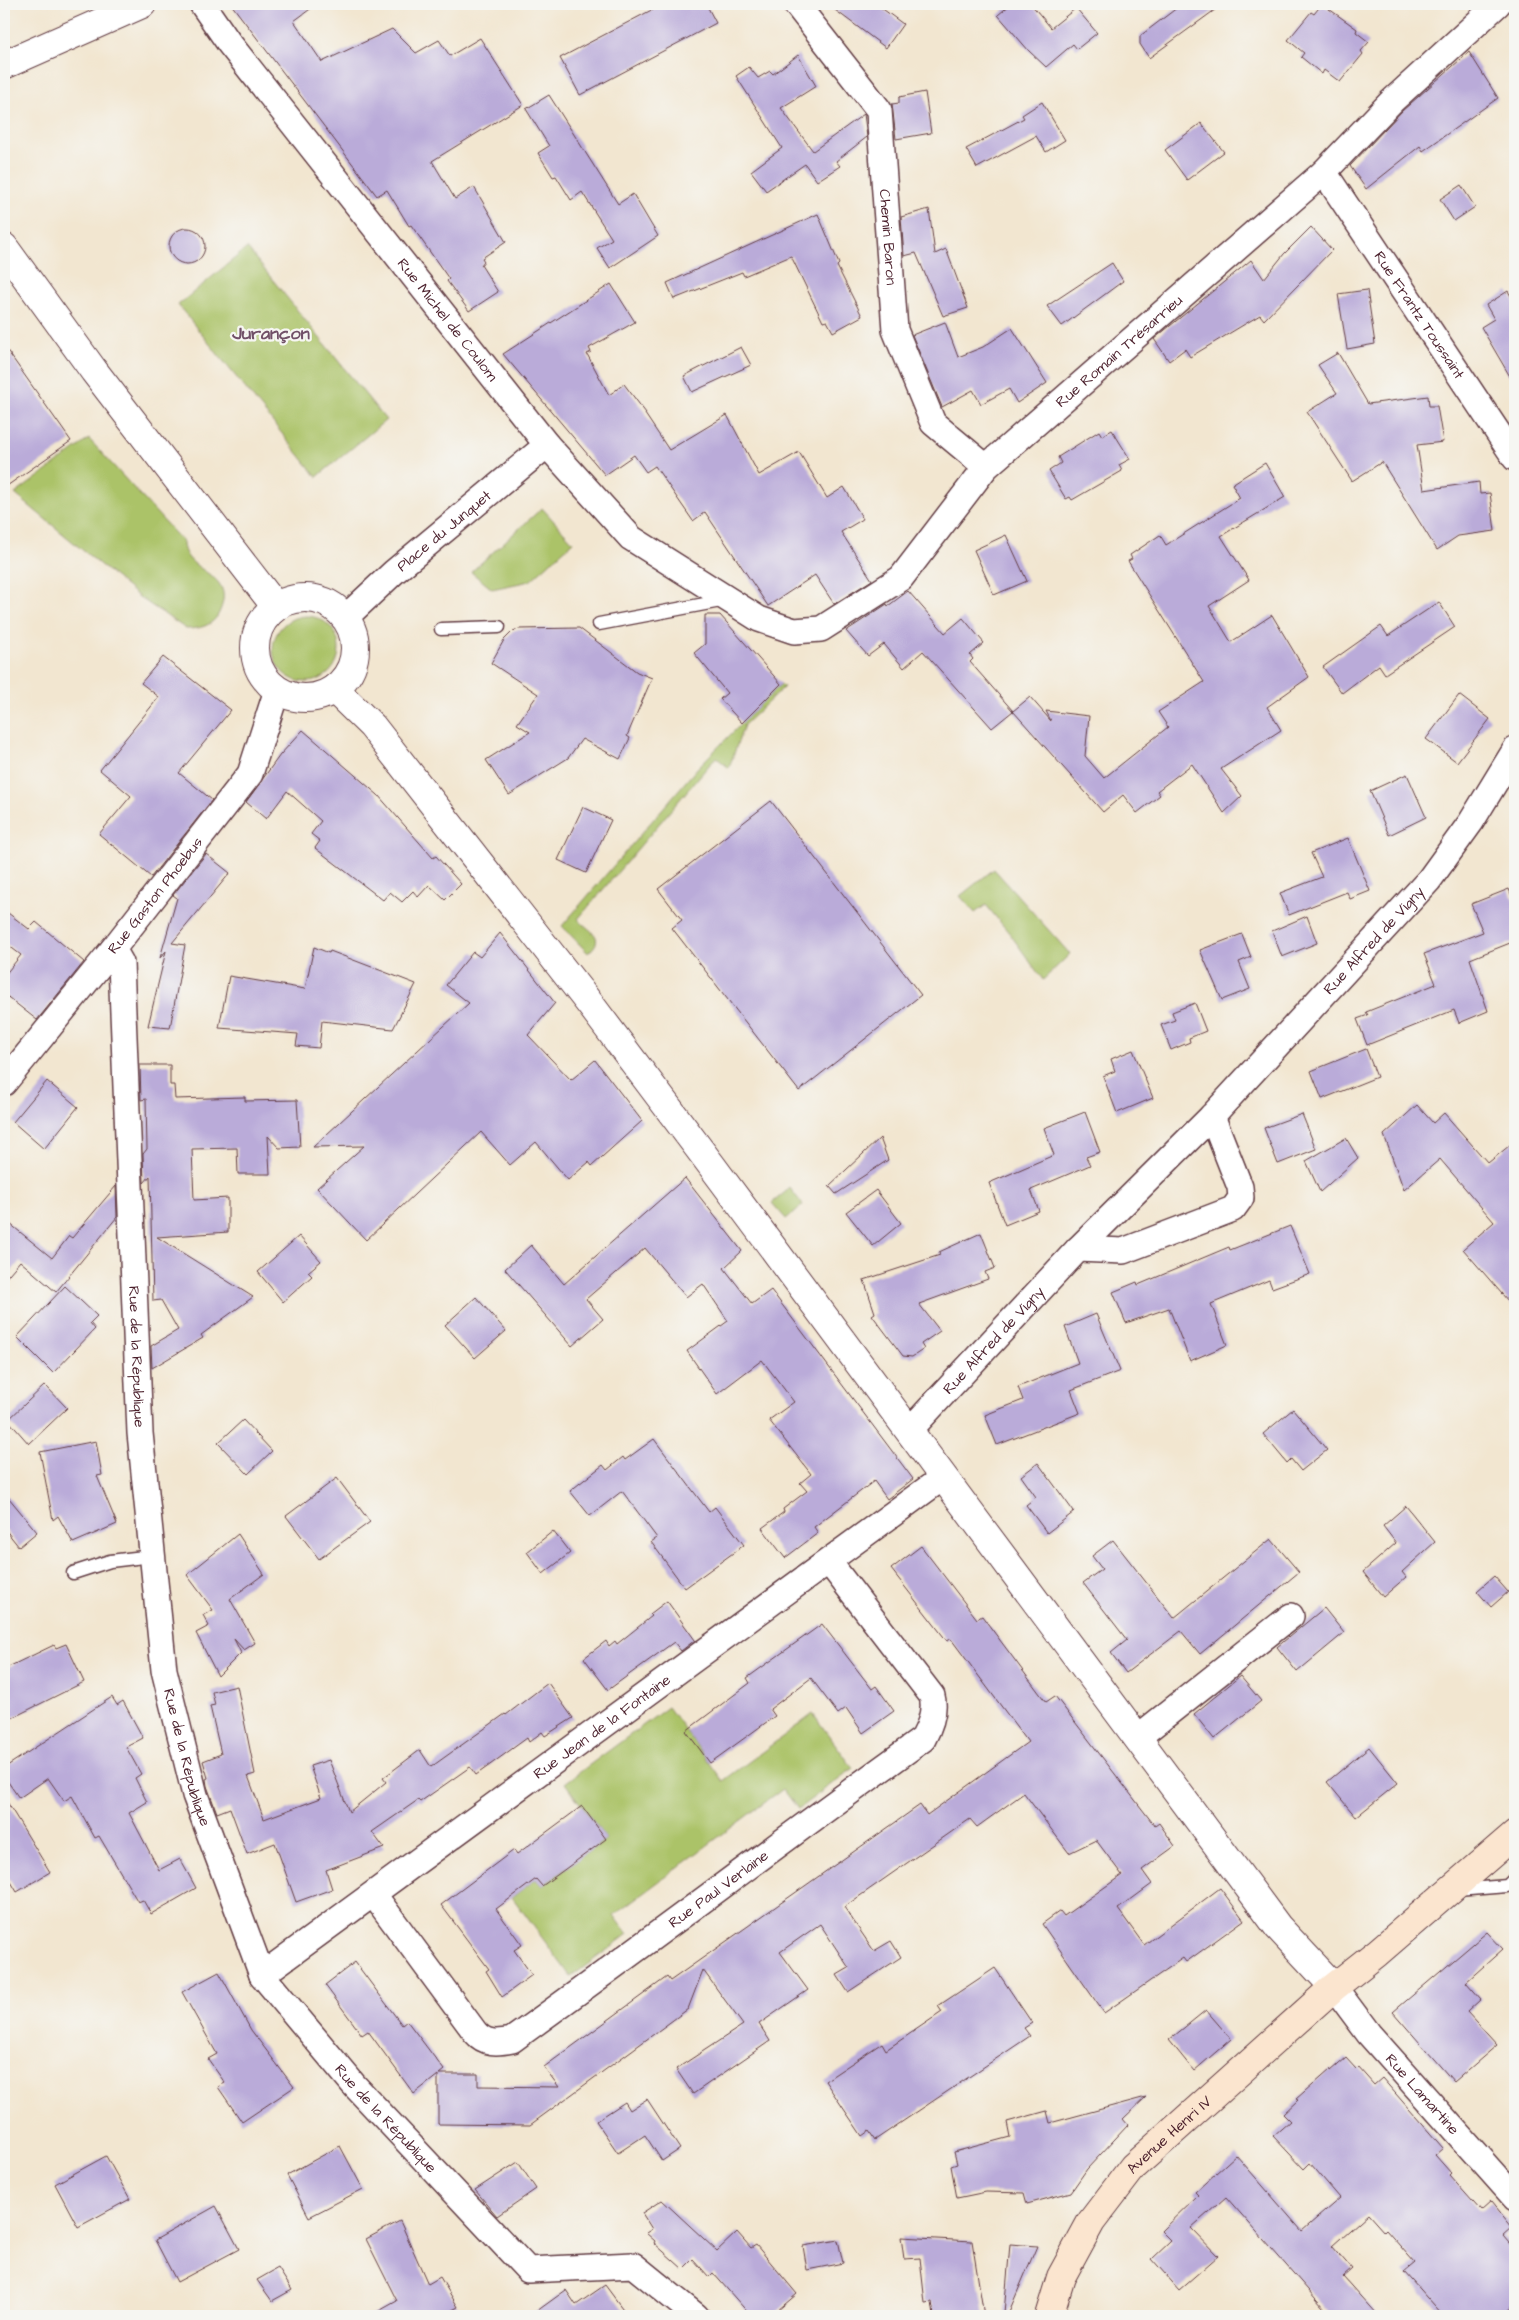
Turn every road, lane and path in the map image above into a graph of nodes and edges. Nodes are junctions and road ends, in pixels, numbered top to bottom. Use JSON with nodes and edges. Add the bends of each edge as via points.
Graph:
{"nodes":[{"id":1,"x":142,"y":4,"type":"edge"},
{"id":2,"x":202,"y":4,"type":"edge"},
{"id":3,"x":796,"y":4,"type":"edge"},
{"id":4,"x":1498,"y":4,"type":"edge"},
{"id":5,"x":4,"y":66,"type":"edge"},
{"id":6,"x":1324,"y":172,"type":"junction"},
{"id":7,"x":4,"y":247,"type":"edge"},
{"id":8,"x":546,"y":445,"type":"junction"},
{"id":9,"x":1515,"y":458,"type":"edge"},
{"id":10,"x":986,"y":467,"type":"junction"},
{"id":11,"x":728,"y":599,"type":"junction"},
{"id":12,"x":276,"y":607,"type":"junction"},
{"id":13,"x":345,"y":618,"type":"junction"},
{"id":14,"x":599,"y":624,"type":"dead end"},
{"id":15,"x":499,"y":627,"type":"dead end"},
{"id":16,"x":441,"y":629,"type":"dead end"},
{"id":17,"x":334,"y":689,"type":"junction"},
{"id":18,"x":276,"y":690,"type":"junction"},
{"id":19,"x":1515,"y":750,"type":"edge"},
{"id":20,"x":113,"y":949,"type":"junction"},
{"id":21,"x":8,"y":1070,"type":"edge"},
{"id":22,"x":1212,"y":1116,"type":"junction"},
{"id":23,"x":1078,"y":1248,"type":"junction"},
{"id":24,"x":909,"y":1431,"type":"junction"},
{"id":25,"x":942,"y":1478,"type":"junction"},
{"id":26,"x":152,"y":1556,"type":"junction"},
{"id":27,"x":829,"y":1562,"type":"junction"},
{"id":28,"x":73,"y":1573,"type":"dead end"},
{"id":29,"x":1291,"y":1616,"type":"dead end"},
{"id":30,"x":1138,"y":1738,"type":"junction"},
{"id":31,"x":1515,"y":1834,"type":"edge"},
{"id":32,"x":1515,"y":1878,"type":"edge"},
{"id":33,"x":1449,"y":1891,"type":"junction"},
{"id":34,"x":374,"y":1895,"type":"junction"},
{"id":35,"x":262,"y":1975,"type":"junction"},
{"id":36,"x":1334,"y":1987,"type":"junction"},
{"id":37,"x":1515,"y":2198,"type":"edge"},
{"id":38,"x":683,"y":2313,"type":"edge"},
{"id":39,"x":1050,"y":2316,"type":"edge"}],
"edges":[{"from":1,"to":5,"type":"street"},
{"from":2,"to":8,"type":"street","name":"Rue Michel de Coulom","via":[[229,43]]},
{"from":3,"to":10,"type":"street","name":"Chemin Baron","via":[[879,110],[895,330],[933,423]]},
{"from":4,"to":6,"type":"street","name":"Rue Romain Trésarrieu","via":[[1392,101]]},
{"from":6,"to":9,"type":"street","name":"Rue Frantz Toussaint"},
{"from":6,"to":10,"type":"street","name":"Rue Romain Trésarrieu"},
{"from":7,"to":12,"type":"street","via":[[94,371]]},
{"from":8,"to":11,"type":"street","name":"Rue Michel de Coulom","via":[[631,538]]},
{"from":8,"to":13,"type":"street","name":"Place du Junquet","via":[[394,572]]},
{"from":10,"to":11,"type":"street","name":"Rue Romain Trésarrieu","via":[[901,578],[820,629],[794,631],[759,619]]},
{"from":11,"to":14,"type":"lane"},
{"from":12,"to":13,"type":"street","via":[[290,600],[320,600]]},
{"from":12,"to":18,"type":"street","via":[[258,628],[254,655],[262,674]]},
{"from":13,"to":17,"type":"street","via":[[353,632],[353,664]]},
{"from":15,"to":16,"type":"lane"},
{"from":17,"to":18,"type":"street","via":[[305,699],[290,697]]},
{"from":17,"to":24,"type":"street","via":[[372,726],[590,1004]]},
{"from":18,"to":20,"type":"street","name":"Rue Gaston Phoebus","via":[[250,774]]},
{"from":19,"to":22,"type":"street","name":"Rue Alfred de Vigny","via":[[1472,822],[1429,880]]},
{"from":20,"to":21,"type":"street","name":"Rue Gaston Phoebus"},
{"from":20,"to":26,"type":"street","name":"Rue de la République","via":[[121,963],[140,1433]]},
{"from":22,"to":23,"type":"street","name":"Rue Alfred de Vigny"},
{"from":22,"to":23,"type":"street","via":[[1240,1187],[1241,1198],[1233,1208],[1123,1251]]},
{"from":23,"to":24,"type":"street","name":"Rue Alfred de Vigny"},
{"from":24,"to":25,"type":"street"},
{"from":25,"to":27,"type":"street","name":"Rue Jean de la Fontaine"},
{"from":25,"to":30,"type":"street"},
{"from":26,"to":28,"type":"lane","via":[[110,1561]]},
{"from":26,"to":35,"type":"street","name":"Rue de la République","via":[[164,1670],[195,1795]]},
{"from":27,"to":34,"type":"street","name":"Rue Jean de la Fontaine"},
{"from":27,"to":34,"type":"street","name":"Rue Paul Verlaine","via":[[932,1696],[932,1717],[926,1734],[639,1949],[512,2040],[482,2040]]},
{"from":29,"to":30,"type":"street"},
{"from":30,"to":36,"type":"street","via":[[1278,1927]]},
{"from":31,"to":33,"type":"main road","name":"Avenue Henri IV"},
{"from":32,"to":33,"type":"lane","via":[[1506,1886]]},
{"from":33,"to":36,"type":"main road","name":"Avenue Henri IV"},
{"from":34,"to":35,"type":"street","name":"Rue Jean de la Fontaine"},
{"from":35,"to":38,"type":"street","name":"Rue de la République","via":[[358,2090],[528,2270],[634,2265]]},
{"from":36,"to":37,"type":"street","name":"Rue Lamartine","via":[[1369,2034]]},
{"from":36,"to":39,"type":"main road","name":"Avenue Henri IV","via":[[1133,2167],[1090,2222],[1061,2277]]}]}
